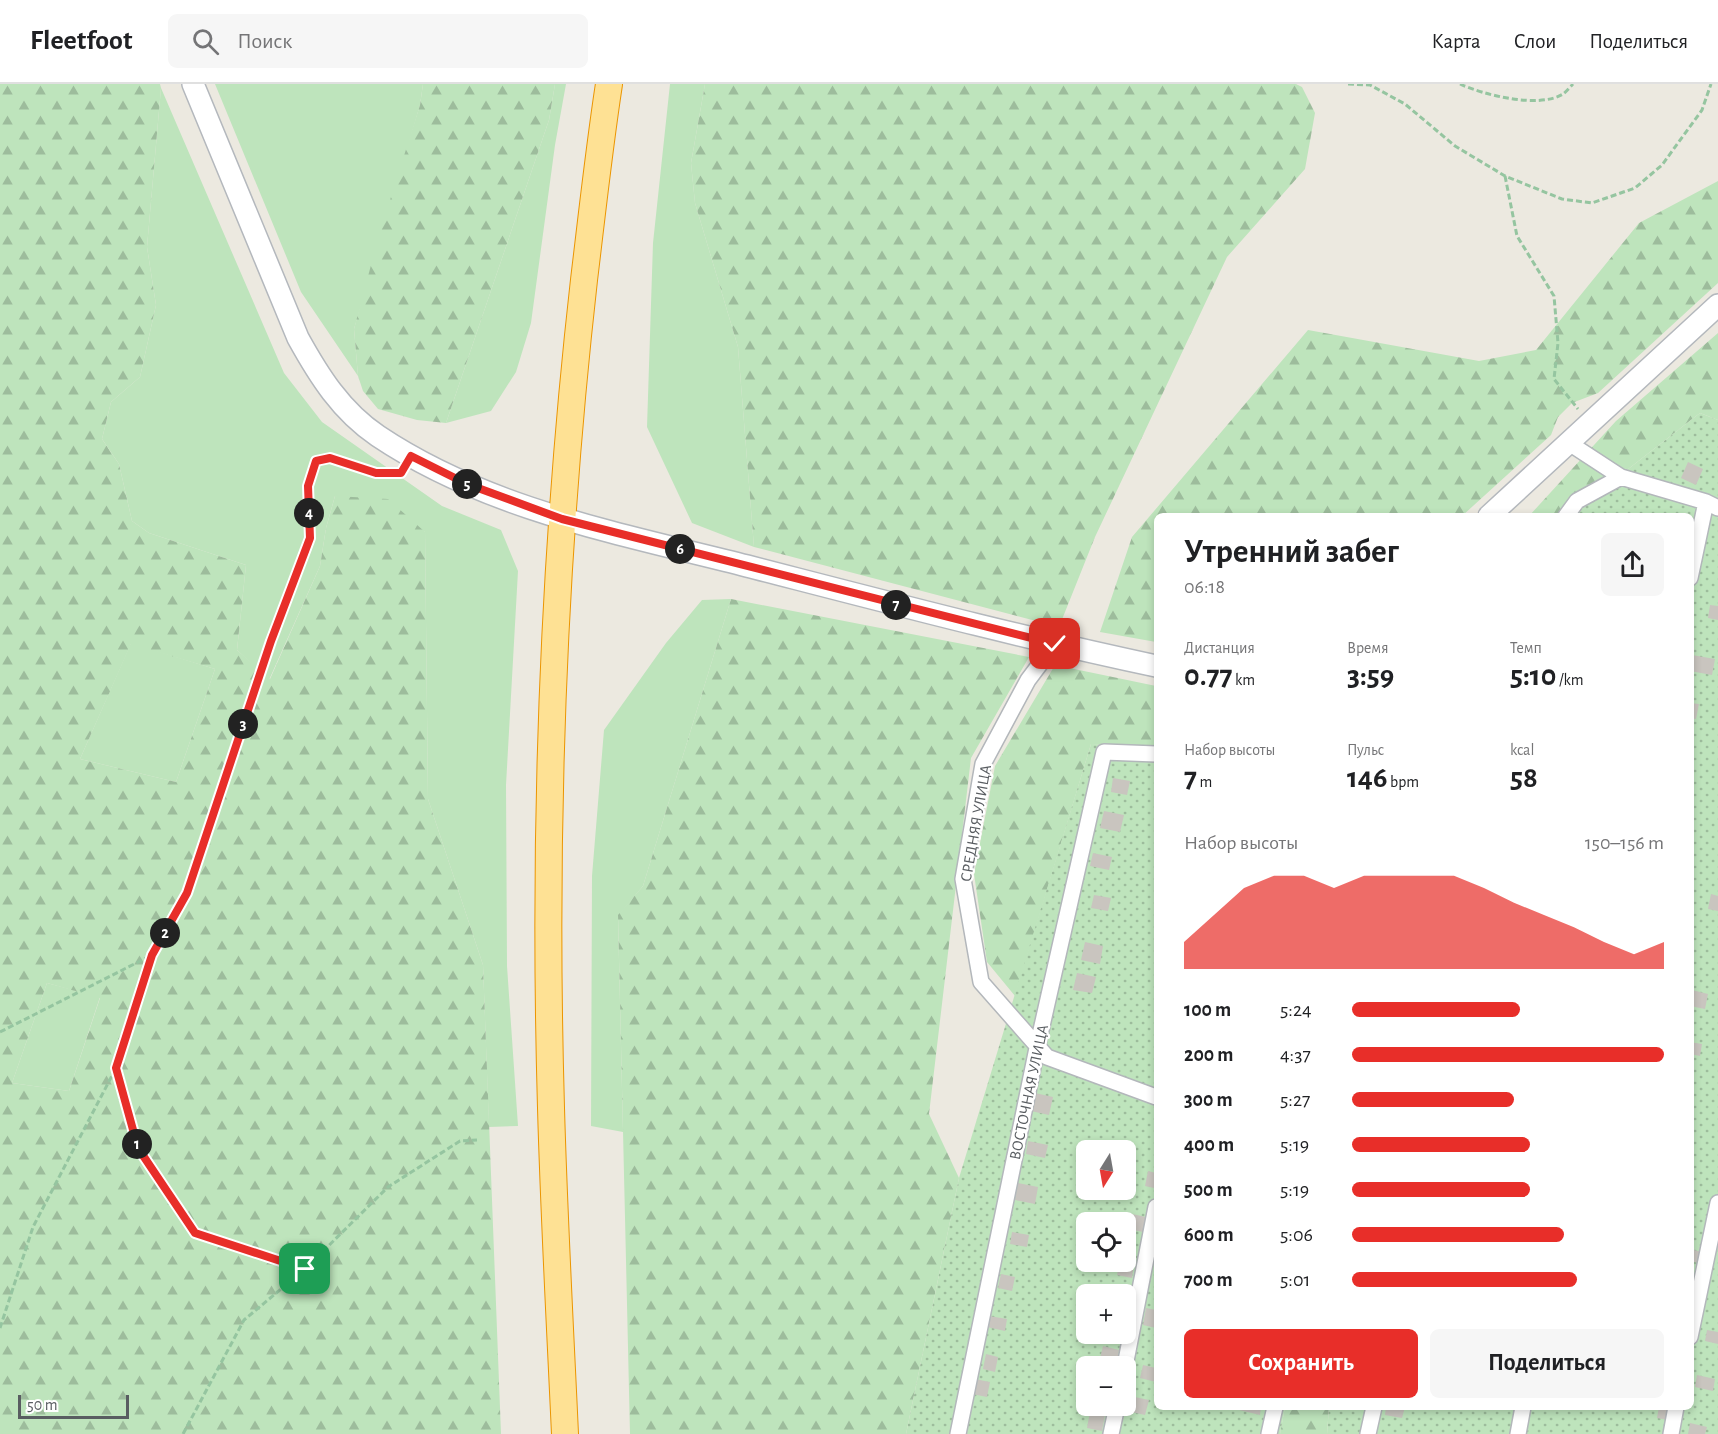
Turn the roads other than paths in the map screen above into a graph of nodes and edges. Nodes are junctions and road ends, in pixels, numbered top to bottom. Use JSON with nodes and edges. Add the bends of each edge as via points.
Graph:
{"nodes":[{"id":1,"x":192,"y":84,"type":"edge"},
{"id":2,"x":609,"y":84,"type":"edge"},
{"id":3,"x":1718,"y":305,"type":"edge"},
{"id":4,"x":1569,"y":443,"type":"junction"},
{"id":5,"x":1621,"y":477,"type":"junction"},
{"id":6,"x":1712,"y":505,"type":"edge"},
{"id":7,"x":1492,"y":513,"type":"edge"},
{"id":8,"x":1568,"y":513,"type":"edge"},
{"id":9,"x":562,"y":519,"type":"junction"},
{"id":10,"x":1694,"y":565,"type":"edge"},
{"id":11,"x":1055,"y":644,"type":"junction"},
{"id":12,"x":1154,"y":666,"type":"edge"},
{"id":13,"x":1154,"y":754,"type":"edge"},
{"id":14,"x":1037,"y":1048,"type":"junction"},
{"id":15,"x":1154,"y":1096,"type":"edge"},
{"id":16,"x":1718,"y":1203,"type":"edge"},
{"id":17,"x":1154,"y":1217,"type":"edge"},
{"id":18,"x":1694,"y":1318,"type":"edge"},
{"id":19,"x":1127,"y":1356,"type":"edge"},
{"id":20,"x":1274,"y":1410,"type":"edge"},
{"id":21,"x":1373,"y":1410,"type":"edge"},
{"id":22,"x":1522,"y":1410,"type":"edge"},
{"id":23,"x":1675,"y":1410,"type":"edge"},
{"id":24,"x":1115,"y":1416,"type":"edge"},
{"id":25,"x":565,"y":1434,"type":"edge"},
{"id":26,"x":958,"y":1434,"type":"edge"},
{"id":27,"x":1111,"y":1434,"type":"edge"},
{"id":28,"x":1269,"y":1434,"type":"edge"},
{"id":29,"x":1368,"y":1434,"type":"edge"},
{"id":30,"x":1518,"y":1434,"type":"edge"},
{"id":31,"x":1671,"y":1434,"type":"edge"}],
"edges":[{"from":1,"to":9,"type":"main road","via":[[298,338],[318,375],[344,408],[376,435],[411,456],[467,484]]},
{"from":2,"to":9,"type":"highway","via":[[577,345]]},
{"from":3,"to":4,"type":"main road"},
{"from":4,"to":5,"type":"street"},
{"from":4,"to":7,"type":"main road"},
{"from":5,"to":6,"type":"street"},
{"from":5,"to":8,"type":"street","via":[[1577,501]]},
{"from":6,"to":10,"type":"street"},
{"from":9,"to":11,"type":"main road"},
{"from":9,"to":25,"type":"highway","via":[[554,655],[548,929],[550,1107]]},
{"from":11,"to":12,"type":"main road"},
{"from":11,"to":14,"type":"street","name":"СРЕДНЯЯ УЛИЦА","via":[[1028,680],[983,764],[963,879],[981,982]]},
{"from":13,"to":14,"type":"street","name":"ВОСТОЧНАЯ УЛИЦА","via":[[1104,752]]},
{"from":14,"to":15,"type":"street","name":"СРЕДНЯЯ УЛИЦА","via":[[1047,1057]]},
{"from":14,"to":26,"type":"street","name":"ВОСТОЧНАЯ УЛИЦА"},
{"from":16,"to":18,"type":"street"},
{"from":17,"to":19,"type":"street"},
{"from":20,"to":28,"type":"street"},
{"from":21,"to":29,"type":"street"},
{"from":22,"to":30,"type":"street"},
{"from":23,"to":31,"type":"street"},
{"from":24,"to":27,"type":"street"}]}
